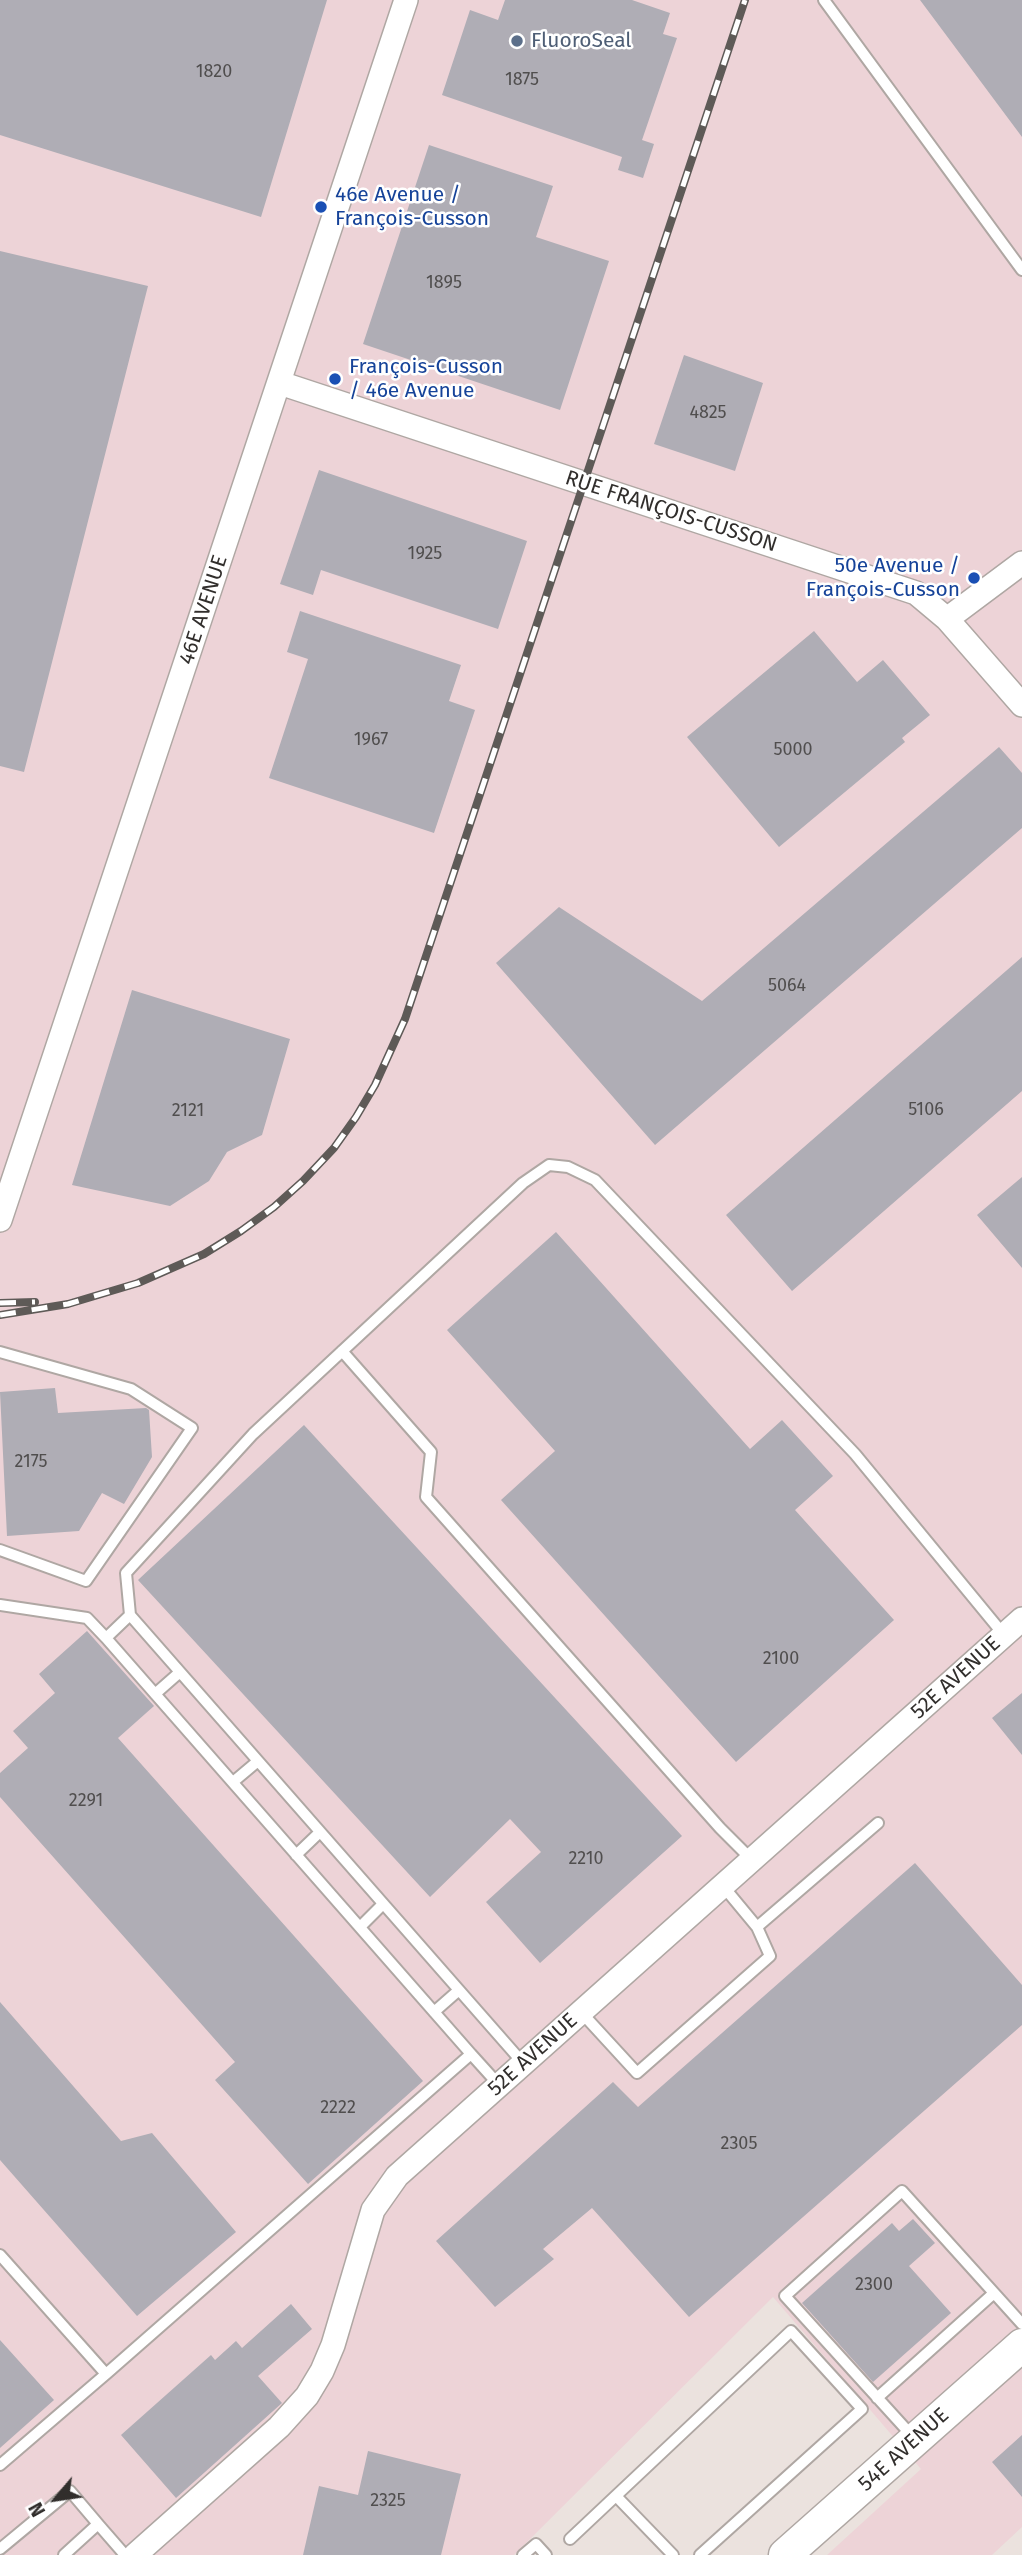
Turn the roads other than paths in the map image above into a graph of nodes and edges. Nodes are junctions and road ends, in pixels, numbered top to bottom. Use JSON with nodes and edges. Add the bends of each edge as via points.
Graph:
{"nodes":[{"id":1,"x":406,"y":0,"type":"edge"},
{"id":2,"x":824,"y":0,"type":"edge"},
{"id":3,"x":1022,"y":270,"type":"edge"},
{"id":4,"x":280,"y":383,"type":"junction"},
{"id":5,"x":1022,"y":563,"type":"edge"},
{"id":6,"x":947,"y":619,"type":"junction"},
{"id":7,"x":1022,"y":705,"type":"edge"},
{"id":8,"x":0,"y":1220,"type":"edge"},
{"id":9,"x":342,"y":1351,"type":"junction"},
{"id":10,"x":0,"y":1352,"type":"edge"},
{"id":11,"x":0,"y":1550,"type":"edge"},
{"id":12,"x":0,"y":1605,"type":"edge"},
{"id":13,"x":130,"y":1615,"type":"junction"},
{"id":14,"x":1022,"y":1619,"type":"edge"},
{"id":15,"x":1004,"y":1634,"type":"junction"},
{"id":16,"x":106,"y":1638,"type":"junction"},
{"id":17,"x":180,"y":1672,"type":"junction"},
{"id":18,"x":155,"y":1694,"type":"junction"},
{"id":19,"x":258,"y":1761,"type":"junction"},
{"id":20,"x":233,"y":1782,"type":"junction"},
{"id":21,"x":878,"y":1823,"type":"dead end"},
{"id":22,"x":320,"y":1832,"type":"junction"},
{"id":23,"x":296,"y":1855,"type":"junction"},
{"id":24,"x":752,"y":1860,"type":"junction"},
{"id":25,"x":723,"y":1886,"type":"junction"},
{"id":26,"x":383,"y":1904,"type":"junction"},
{"id":27,"x":360,"y":1927,"type":"junction"},
{"id":28,"x":757,"y":1927,"type":"junction"},
{"id":29,"x":459,"y":1990,"type":"junction"},
{"id":30,"x":434,"y":2012,"type":"junction"},
{"id":31,"x":580,"y":2012,"type":"junction"},
{"id":32,"x":471,"y":2054,"type":"junction"},
{"id":33,"x":523,"y":2063,"type":"junction"},
{"id":34,"x":499,"y":2085,"type":"junction"},
{"id":35,"x":0,"y":2255,"type":"edge"},
{"id":36,"x":994,"y":2293,"type":"junction"},
{"id":37,"x":1022,"y":2324,"type":"edge"},
{"id":38,"x":1022,"y":2345,"type":"edge"},
{"id":39,"x":106,"y":2374,"type":"junction"},
{"id":40,"x":877,"y":2398,"type":"junction"},
{"id":41,"x":915,"y":2440,"type":"junction"},
{"id":42,"x":0,"y":2465,"type":"edge"},
{"id":43,"x":616,"y":2496,"type":"junction"},
{"id":44,"x":98,"y":2524,"type":"junction"},
{"id":45,"x":570,"y":2539,"type":"dead end"},
{"id":46,"x":0,"y":2549,"type":"edge"},
{"id":47,"x":64,"y":2555,"type":"edge"},
{"id":48,"x":125,"y":2555,"type":"edge"},
{"id":49,"x":135,"y":2555,"type":"edge"},
{"id":50,"x":523,"y":2555,"type":"edge"},
{"id":51,"x":546,"y":2555,"type":"edge"},
{"id":52,"x":673,"y":2555,"type":"edge"},
{"id":53,"x":700,"y":2555,"type":"edge"},
{"id":54,"x":785,"y":2555,"type":"edge"}],
"edges":[{"from":1,"to":4,"type":"street","name":"46E AVENUE"},
{"from":2,"to":3,"type":"lane"},
{"from":4,"to":6,"type":"street","name":"RUE FRANÇOIS-CUSSON","via":[[916,593]]},
{"from":4,"to":8,"type":"street","name":"46E AVENUE"},
{"from":5,"to":6,"type":"street"},
{"from":6,"to":7,"type":"street","name":"RUE FRANÇOIS-CUSSON"},
{"from":9,"to":13,"type":"lane","via":[[253,1434],[126,1573]]},
{"from":9,"to":15,"type":"lane","via":[[523,1183],[549,1165],[568,1167],[595,1180],[855,1454]]},
{"from":9,"to":24,"type":"lane","via":[[430,1452],[426,1497]]},
{"from":10,"to":11,"type":"lane","via":[[131,1389],[192,1428],[86,1581]]},
{"from":12,"to":16,"type":"lane","via":[[87,1618]]},
{"from":13,"to":16,"type":"lane"},
{"from":13,"to":17,"type":"lane"},
{"from":14,"to":15,"type":"street","name":"52E AVENUE"},
{"from":15,"to":24,"type":"street","name":"52E AVENUE"},
{"from":16,"to":18,"type":"lane"},
{"from":17,"to":18,"type":"lane"},
{"from":17,"to":19,"type":"lane"},
{"from":18,"to":20,"type":"lane"},
{"from":19,"to":20,"type":"lane"},
{"from":19,"to":22,"type":"lane"},
{"from":20,"to":23,"type":"lane"},
{"from":21,"to":28,"type":"lane"},
{"from":22,"to":23,"type":"lane"},
{"from":22,"to":26,"type":"lane"},
{"from":23,"to":27,"type":"lane"},
{"from":24,"to":25,"type":"street","name":"52E AVENUE"},
{"from":25,"to":28,"type":"lane"},
{"from":25,"to":31,"type":"street","name":"52E AVENUE"},
{"from":26,"to":27,"type":"lane"},
{"from":26,"to":29,"type":"lane"},
{"from":27,"to":30,"type":"lane"},
{"from":28,"to":31,"type":"lane","via":[[770,1956],[637,2073]]},
{"from":29,"to":30,"type":"lane"},
{"from":29,"to":33,"type":"lane"},
{"from":30,"to":32,"type":"lane"},
{"from":31,"to":33,"type":"street","name":"52E AVENUE"},
{"from":32,"to":34,"type":"lane"},
{"from":32,"to":39,"type":"lane"},
{"from":33,"to":34,"type":"street","name":"52E AVENUE"},
{"from":34,"to":49,"type":"street","name":"52E AVENUE","via":[[397,2176],[373,2210],[333,2345],[307,2396],[279,2427]]},
{"from":35,"to":39,"type":"lane"},
{"from":36,"to":37,"type":"lane"},
{"from":36,"to":40,"type":"lane"},
{"from":36,"to":40,"type":"lane","via":[[902,2191],[785,2295]]},
{"from":38,"to":41,"type":"street","name":"54E AVENUE"},
{"from":39,"to":42,"type":"lane"},
{"from":40,"to":41,"type":"lane"},
{"from":41,"to":54,"type":"street","name":"54E AVENUE"},
{"from":43,"to":45,"type":"lane"},
{"from":43,"to":52,"type":"lane"},
{"from":43,"to":53,"type":"lane","via":[[791,2331],[862,2409]]},
{"from":44,"to":46,"type":"lane","via":[[70,2491]]},
{"from":44,"to":47,"type":"lane"},
{"from":44,"to":48,"type":"lane"},
{"from":50,"to":51,"type":"lane","via":[[536,2544]]}]}
